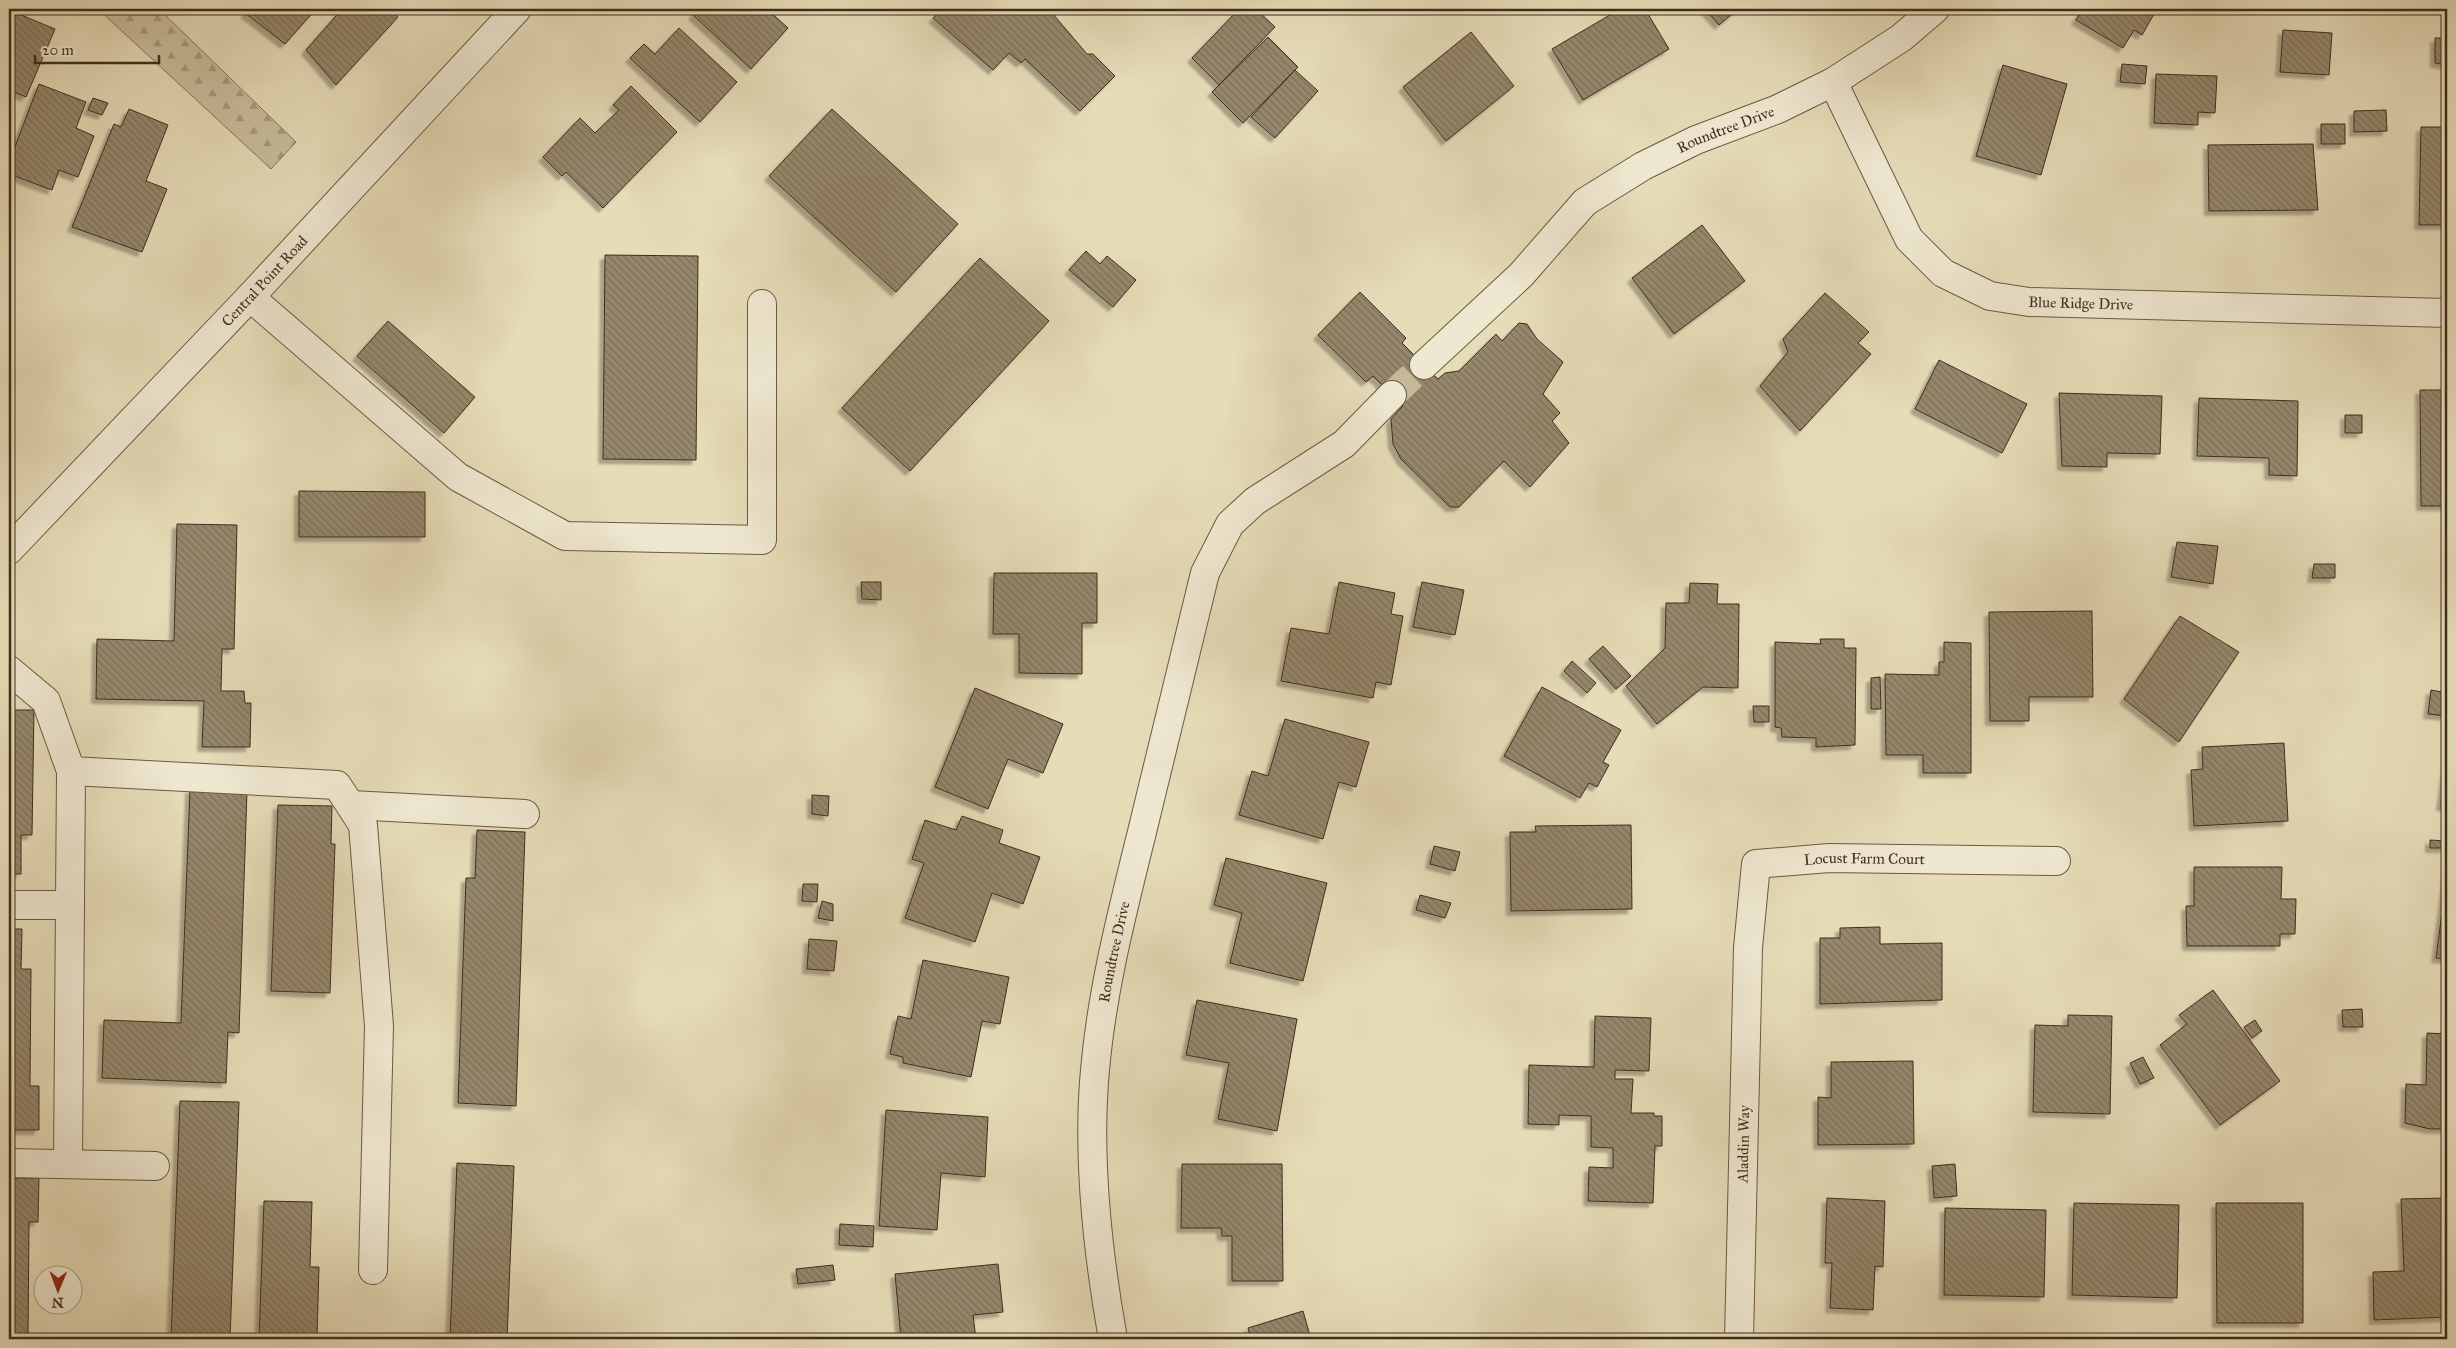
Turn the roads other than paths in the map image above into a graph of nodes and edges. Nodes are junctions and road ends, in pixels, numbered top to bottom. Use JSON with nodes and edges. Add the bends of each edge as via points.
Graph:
{"nodes":[{"id":1,"x":1935,"y":9,"type":"edge"},
{"id":2,"x":512,"y":10,"type":"edge"},
{"id":3,"x":1833,"y":82,"type":"junction"},
{"id":4,"x":250,"y":297,"type":"junction"},
{"id":5,"x":762,"y":304,"type":"dead end"},
{"id":6,"x":2447,"y":313,"type":"edge"},
{"id":7,"x":1424,"y":365,"type":"tunnel mouth"},
{"id":8,"x":1392,"y":395,"type":"tunnel mouth"},
{"id":9,"x":9,"y":550,"type":"edge"},
{"id":10,"x":9,"y":670,"type":"edge"},
{"id":11,"x":71,"y":771,"type":"junction"},
{"id":12,"x":351,"y":805,"type":"junction"},
{"id":13,"x":525,"y":814,"type":"dead end"},
{"id":14,"x":2056,"y":861,"type":"dead end"},
{"id":15,"x":70,"y":905,"type":"junction"},
{"id":16,"x":9,"y":906,"type":"edge"},
{"id":17,"x":1748,"y":948,"type":"joint"},
{"id":18,"x":9,"y":1163,"type":"edge"},
{"id":19,"x":68,"y":1164,"type":"junction"},
{"id":20,"x":155,"y":1166,"type":"dead end"},
{"id":21,"x":373,"y":1270,"type":"dead end"},
{"id":22,"x":1113,"y":1339,"type":"edge"},
{"id":23,"x":1739,"y":1339,"type":"edge"}],
"edges":[{"from":1,"to":3,"type":"street","name":"Roundtree Drive","via":[[1900,38]]},
{"from":2,"to":4,"type":"street","name":"Central Point Road"},
{"from":3,"to":6,"type":"street","name":"Blue Ridge Drive","via":[[1909,238],[1943,273],[1990,296],[2029,302]]},
{"from":3,"to":7,"type":"street","name":"Roundtree Drive","via":[[1778,109],[1696,140],[1643,166],[1586,202],[1529,266]]},
{"from":4,"to":5,"type":"street","via":[[458,477],[565,536],[762,540]]},
{"from":4,"to":9,"type":"street","name":"Central Point Road"},
{"from":8,"to":22,"type":"street","name":"Roundtree Drive","via":[[1344,444],[1255,500],[1230,524],[1205,573],[1110,965],[1095,1072],[1098,1227],[1104,1291]]},
{"from":10,"to":11,"type":"street","via":[[46,701]]},
{"from":11,"to":12,"type":"street","via":[[337,785]]},
{"from":11,"to":15,"type":"street"},
{"from":12,"to":13,"type":"street"},
{"from":12,"to":21,"type":"street","via":[[363,825],[379,1026]]},
{"from":14,"to":17,"type":"street","name":"Locust Farm Court","via":[[1829,858],[1756,864]]},
{"from":15,"to":16,"type":"street"},
{"from":15,"to":19,"type":"street"},
{"from":17,"to":23,"type":"street","name":"Aladdin Way"},
{"from":18,"to":19,"type":"street"},
{"from":19,"to":20,"type":"street"}]}
